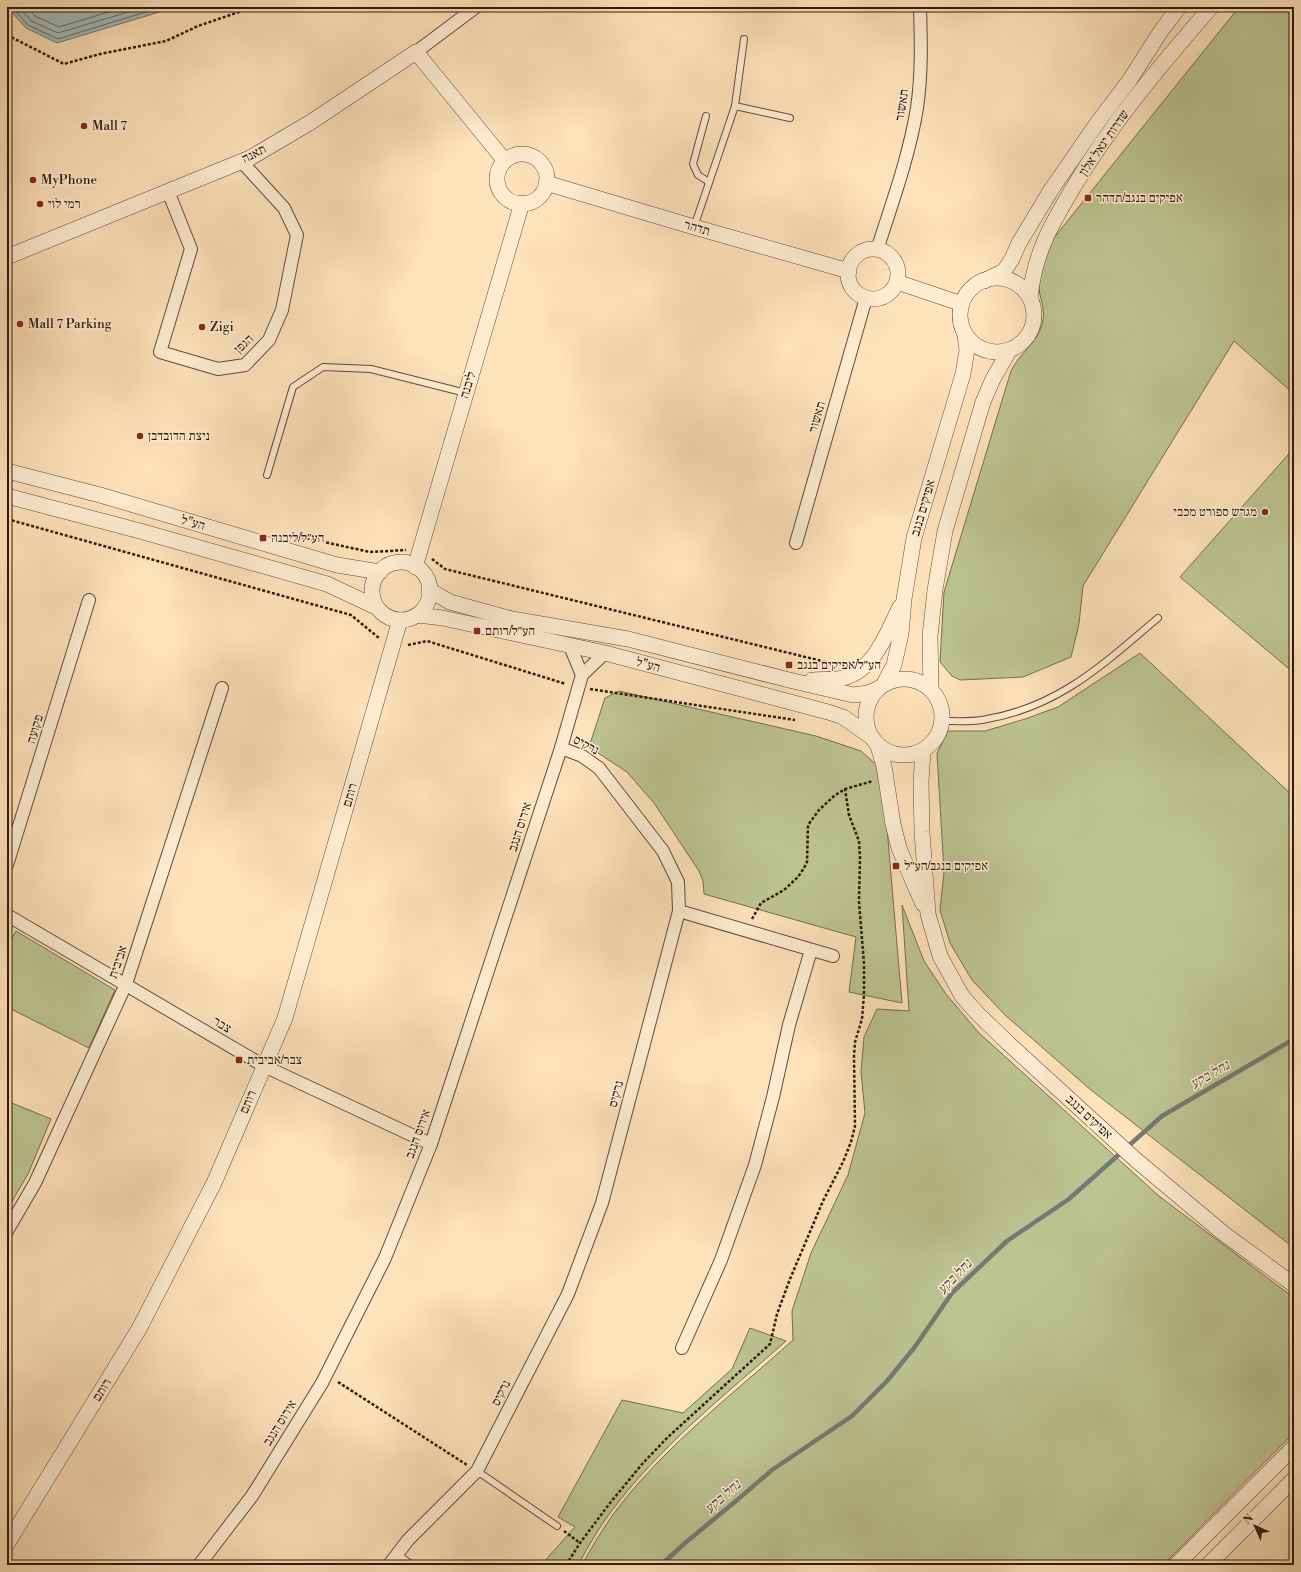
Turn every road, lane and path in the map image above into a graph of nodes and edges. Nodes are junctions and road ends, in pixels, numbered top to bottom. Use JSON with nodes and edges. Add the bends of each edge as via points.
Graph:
{"nodes":[{"id":1,"x":249,"y":7,"type":"edge"},
{"id":2,"x":476,"y":7,"type":"edge"},
{"id":3,"x":920,"y":7,"type":"edge"},
{"id":4,"x":1179,"y":7,"type":"edge"},
{"id":5,"x":1211,"y":7,"type":"edge"},
{"id":6,"x":7,"y":35,"type":"edge"},
{"id":7,"x":744,"y":40,"type":"dead end"},
{"id":8,"x":416,"y":52,"type":"junction"},
{"id":9,"x":734,"y":106,"type":"junction"},
{"id":10,"x":706,"y":116,"type":"dead end"},
{"id":11,"x":790,"y":118,"type":"dead end"},
{"id":12,"x":241,"y":161,"type":"junction"},
{"id":13,"x":505,"y":161,"type":"junction"},
{"id":14,"x":709,"y":182,"type":"junction"},
{"id":15,"x":546,"y":183,"type":"junction"},
{"id":16,"x":168,"y":191,"type":"junction"},
{"id":17,"x":522,"y":204,"type":"junction"},
{"id":18,"x":694,"y":227,"type":"junction"},
{"id":19,"x":877,"y":250,"type":"junction"},
{"id":20,"x":7,"y":257,"type":"edge"},
{"id":21,"x":849,"y":271,"type":"junction"},
{"id":22,"x":984,"y":281,"type":"junction"},
{"id":23,"x":897,"y":282,"type":"junction"},
{"id":24,"x":1030,"y":297,"type":"junction"},
{"id":25,"x":866,"y":298,"type":"junction"},
{"id":26,"x":962,"y":304,"type":"junction"},
{"id":27,"x":965,"y":335,"type":"junction"},
{"id":28,"x":1009,"y":351,"type":"junction"},
{"id":29,"x":466,"y":393,"type":"junction"},
{"id":30,"x":7,"y":471,"type":"edge"},
{"id":31,"x":267,"y":475,"type":"dead end"},
{"id":32,"x":7,"y":496,"type":"edge"},
{"id":33,"x":7,"y":519,"type":"edge"},
{"id":34,"x":796,"y":544,"type":"dead end"},
{"id":35,"x":415,"y":567,"type":"junction"},
{"id":36,"x":380,"y":572,"type":"junction"},
{"id":37,"x":429,"y":590,"type":"junction"},
{"id":38,"x":904,"y":599,"type":"junction"},
{"id":39,"x":89,"y":600,"type":"dead end"},
{"id":40,"x":376,"y":607,"type":"junction"},
{"id":41,"x":418,"y":615,"type":"junction"},
{"id":42,"x":1158,"y":618,"type":"dead end"},
{"id":43,"x":400,"y":620,"type":"junction"},
{"id":44,"x":570,"y":646,"type":"junction"},
{"id":45,"x":393,"y":649,"type":"junction"},
{"id":46,"x":605,"y":653,"type":"junction"},
{"id":47,"x":582,"y":675,"type":"junction"},
{"id":48,"x":789,"y":680,"type":"junction"},
{"id":49,"x":881,"y":686,"type":"junction"},
{"id":50,"x":222,"y":688,"type":"dead end"},
{"id":51,"x":578,"y":688,"type":"junction"},
{"id":52,"x":931,"y":689,"type":"junction"},
{"id":53,"x":796,"y":720,"type":"dead end"},
{"id":54,"x":942,"y":721,"type":"junction"},
{"id":55,"x":874,"y":741,"type":"junction"},
{"id":56,"x":561,"y":748,"type":"junction"},
{"id":57,"x":924,"y":750,"type":"junction"},
{"id":58,"x":887,"y":777,"type":"junction"},
{"id":59,"x":845,"y":789,"type":"junction"},
{"id":60,"x":7,"y":865,"type":"edge"},
{"id":61,"x":679,"y":911,"type":"junction"},
{"id":62,"x":928,"y":914,"type":"junction"},
{"id":63,"x":7,"y":915,"type":"edge"},
{"id":64,"x":745,"y":931,"type":"junction"},
{"id":65,"x":811,"y":950,"type":"junction"},
{"id":66,"x":833,"y":956,"type":"dead end"},
{"id":67,"x":126,"y":984,"type":"junction"},
{"id":68,"x":264,"y":1066,"type":"junction"},
{"id":69,"x":431,"y":1144,"type":"junction"},
{"id":70,"x":7,"y":1232,"type":"edge"},
{"id":71,"x":1294,"y":1285,"type":"edge"},
{"id":72,"x":682,"y":1348,"type":"dead end"},
{"id":73,"x":326,"y":1375,"type":"junction"},
{"id":74,"x":1294,"y":1447,"type":"edge"},
{"id":75,"x":477,"y":1471,"type":"junction"},
{"id":76,"x":1294,"y":1479,"type":"edge"},
{"id":77,"x":558,"y":1526,"type":"joint"},
{"id":78,"x":580,"y":1543,"type":"junction"},
{"id":79,"x":7,"y":1544,"type":"edge"},
{"id":80,"x":397,"y":1554,"type":"junction"},
{"id":81,"x":199,"y":1565,"type":"edge"},
{"id":82,"x":390,"y":1565,"type":"edge"},
{"id":83,"x":412,"y":1565,"type":"edge"},
{"id":84,"x":566,"y":1565,"type":"edge"},
{"id":85,"x":1176,"y":1565,"type":"edge"},
{"id":86,"x":1208,"y":1565,"type":"edge"}],
"edges":[{"from":1,"to":6,"type":"path","via":[[166,41],[64,64]]},
{"from":2,"to":8,"type":"street","name":"תאנה"},
{"from":3,"to":19,"type":"street","name":"תאשור","via":[[922,53],[917,108],[904,166]]},
{"from":4,"to":22,"type":"street","name":"שדרות יגאל אלון","via":[[1051,190],[1004,271]]},
{"from":5,"to":24,"type":"street","name":"שדרות יגאל אלון","via":[[1149,78],[1090,160],[1042,244],[1032,278]]},
{"from":7,"to":9,"type":"lane"},
{"from":8,"to":12,"type":"street","name":"תאנה","via":[[311,122]]},
{"from":8,"to":13,"type":"street"},
{"from":9,"to":11,"type":"lane"},
{"from":9,"to":14,"type":"lane"},
{"from":10,"to":14,"type":"lane","via":[[693,164],[698,175]]},
{"from":12,"to":16,"type":"street","name":"תאנה"},
{"from":12,"to":16,"type":"street","name":"הגפן","via":[[284,208],[297,235],[282,310],[269,340],[245,365],[218,369],[160,352],[191,249]]},
{"from":13,"to":15,"type":"street","via":[[518,154],[533,156],[544,167]]},
{"from":13,"to":17,"type":"street","via":[[498,171],[498,186],[508,199]]},
{"from":14,"to":18,"type":"lane"},
{"from":15,"to":17,"type":"street","via":[[537,199]]},
{"from":15,"to":18,"type":"street","name":"תדהר"},
{"from":16,"to":20,"type":"street","name":"תאנה"},
{"from":17,"to":29,"type":"street","name":"ליבנה"},
{"from":18,"to":21,"type":"street","name":"תדהר"},
{"from":19,"to":21,"type":"street","via":[[859,254],[853,260]]},
{"from":19,"to":23,"type":"street","via":[[888,254],[896,263]]},
{"from":21,"to":25,"type":"street","via":[[853,289]]},
{"from":22,"to":24,"type":"street","via":[[1004,278],[1015,281]]},
{"from":22,"to":26,"type":"street","via":[[970,289]]},
{"from":23,"to":25,"type":"street","via":[[884,296],[877,299]]},
{"from":23,"to":26,"type":"street"},
{"from":24,"to":28,"type":"street","via":[[1035,313],[1032,329],[1019,346]]},
{"from":25,"to":34,"type":"street","name":"תאשור"},
{"from":26,"to":27,"type":"street","via":[[960,324]]},
{"from":27,"to":28,"type":"street","via":[[973,344],[984,350],[996,353]]},
{"from":27,"to":38,"type":"street","name":"אפיקים בנגב","via":[[967,350],[963,374],[914,538]]},
{"from":28,"to":52,"type":"street","via":[[983,402],[945,530],[930,636]]},
{"from":29,"to":31,"type":"lane","via":[[371,369],[323,367],[293,387]]},
{"from":29,"to":35,"type":"street","name":"ליבנה"},
{"from":30,"to":36,"type":"street","name":"הע\"ל","via":[[100,495],[337,564]]},
{"from":32,"to":40,"type":"street","name":"הע\"ל","via":[[140,530],[327,584]]},
{"from":33,"to":45,"type":"path","via":[[351,615]]},
{"from":35,"to":36,"type":"street","via":[[397,563]]},
{"from":35,"to":37,"type":"street","via":[[427,581]]},
{"from":36,"to":40,"type":"street","via":[[372,589]]},
{"from":37,"to":41,"type":"street","via":[[428,599]]},
{"from":37,"to":48,"type":"street","name":"הע\"ל","via":[[450,602],[512,619],[628,639]]},
{"from":38,"to":48,"type":"street","via":[[875,655],[866,665],[844,678]]},
{"from":38,"to":49,"type":"street","name":"אפיקים בנגב","via":[[901,634],[894,665]]},
{"from":39,"to":60,"type":"street","name":"פקועה"},
{"from":40,"to":43,"type":"street","via":[[382,614]]},
{"from":41,"to":43,"type":"street"},
{"from":41,"to":44,"type":"street","name":"הע\"ל","via":[[443,618]]},
{"from":42,"to":54,"type":"lane","via":[[1100,667],[1041,704],[981,720]]},
{"from":43,"to":45,"type":"street","name":"רותם"},
{"from":44,"to":46,"type":"street","name":"הע\"ל"},
{"from":44,"to":47,"type":"street"},
{"from":45,"to":51,"type":"path","via":[[427,641]]},
{"from":45,"to":68,"type":"street","name":"רותם","via":[[285,1018]]},
{"from":46,"to":47,"type":"street","name":"אירוס הנגב"},
{"from":46,"to":55,"type":"street","name":"הע\"ל","via":[[828,712],[843,717]]},
{"from":47,"to":51,"type":"street","name":"אירוס הנגב"},
{"from":48,"to":49,"type":"street","name":"הע\"ל","via":[[853,695],[868,693]]},
{"from":49,"to":52,"type":"street","via":[[897,678],[909,678]]},
{"from":49,"to":55,"type":"street","via":[[869,700],[865,712],[866,724]]},
{"from":50,"to":67,"type":"street","name":"אביבית"},
{"from":51,"to":53,"type":"path"},
{"from":51,"to":56,"type":"street","name":"אירוס הנגב"},
{"from":52,"to":54,"type":"street","via":[[942,709]]},
{"from":54,"to":57,"type":"street","via":[[933,742]]},
{"from":55,"to":57,"type":"street","via":[[888,752],[900,755]]},
{"from":55,"to":58,"type":"street","name":"אפיקים בנגב"},
{"from":56,"to":61,"type":"street","name":"נרקיס","via":[[582,756],[599,768],[663,851],[678,882]]},
{"from":56,"to":69,"type":"street","name":"אירוס הנגב"},
{"from":57,"to":62,"type":"street","name":"אפיקים בנגב","via":[[921,782],[922,832]]},
{"from":58,"to":59,"type":"path"},
{"from":58,"to":62,"type":"street","name":"אפיקים בנגב","via":[[899,848]]},
{"from":59,"to":64,"type":"path","via":[[819,810],[808,825],[807,862],[798,877],[784,890],[761,902]]},
{"from":59,"to":78,"type":"path","via":[[849,815],[859,841],[859,902],[864,964],[862,1019],[855,1042],[855,1126],[851,1142],[790,1279],[777,1314],[770,1344],[652,1453]]},
{"from":61,"to":64,"type":"street"},
{"from":61,"to":75,"type":"street","name":"נרקיס","via":[[602,1203],[568,1294]]},
{"from":62,"to":71,"type":"street","name":"אפיקים בנגב","via":[[940,956],[962,996],[978,1014],[1108,1136],[1223,1233]]},
{"from":63,"to":67,"type":"street","name":"צבר"},
{"from":64,"to":65,"type":"street"},
{"from":65,"to":66,"type":"street"},
{"from":65,"to":72,"type":"street","via":[[744,1198]]},
{"from":67,"to":68,"type":"street","name":"צבר"},
{"from":67,"to":70,"type":"street","name":"אביבית","via":[[35,1183]]},
{"from":68,"to":69,"type":"street","name":"צבר"},
{"from":68,"to":79,"type":"street","name":"רותם","via":[[214,1183],[139,1329]]},
{"from":69,"to":73,"type":"street","name":"אירוס הנגב","via":[[385,1258]]},
{"from":73,"to":75,"type":"path"},
{"from":73,"to":81,"type":"street","name":"אירוס הנגב","via":[[252,1496]]},
{"from":74,"to":85,"type":"street"},
{"from":75,"to":77,"type":"lane"},
{"from":75,"to":80,"type":"street","name":"נרקיס"},
{"from":76,"to":86,"type":"street"},
{"from":77,"to":78,"type":"path"},
{"from":78,"to":84,"type":"path"},
{"from":80,"to":82,"type":"street","name":"נרקיס"},
{"from":80,"to":83,"type":"lane"}]}
